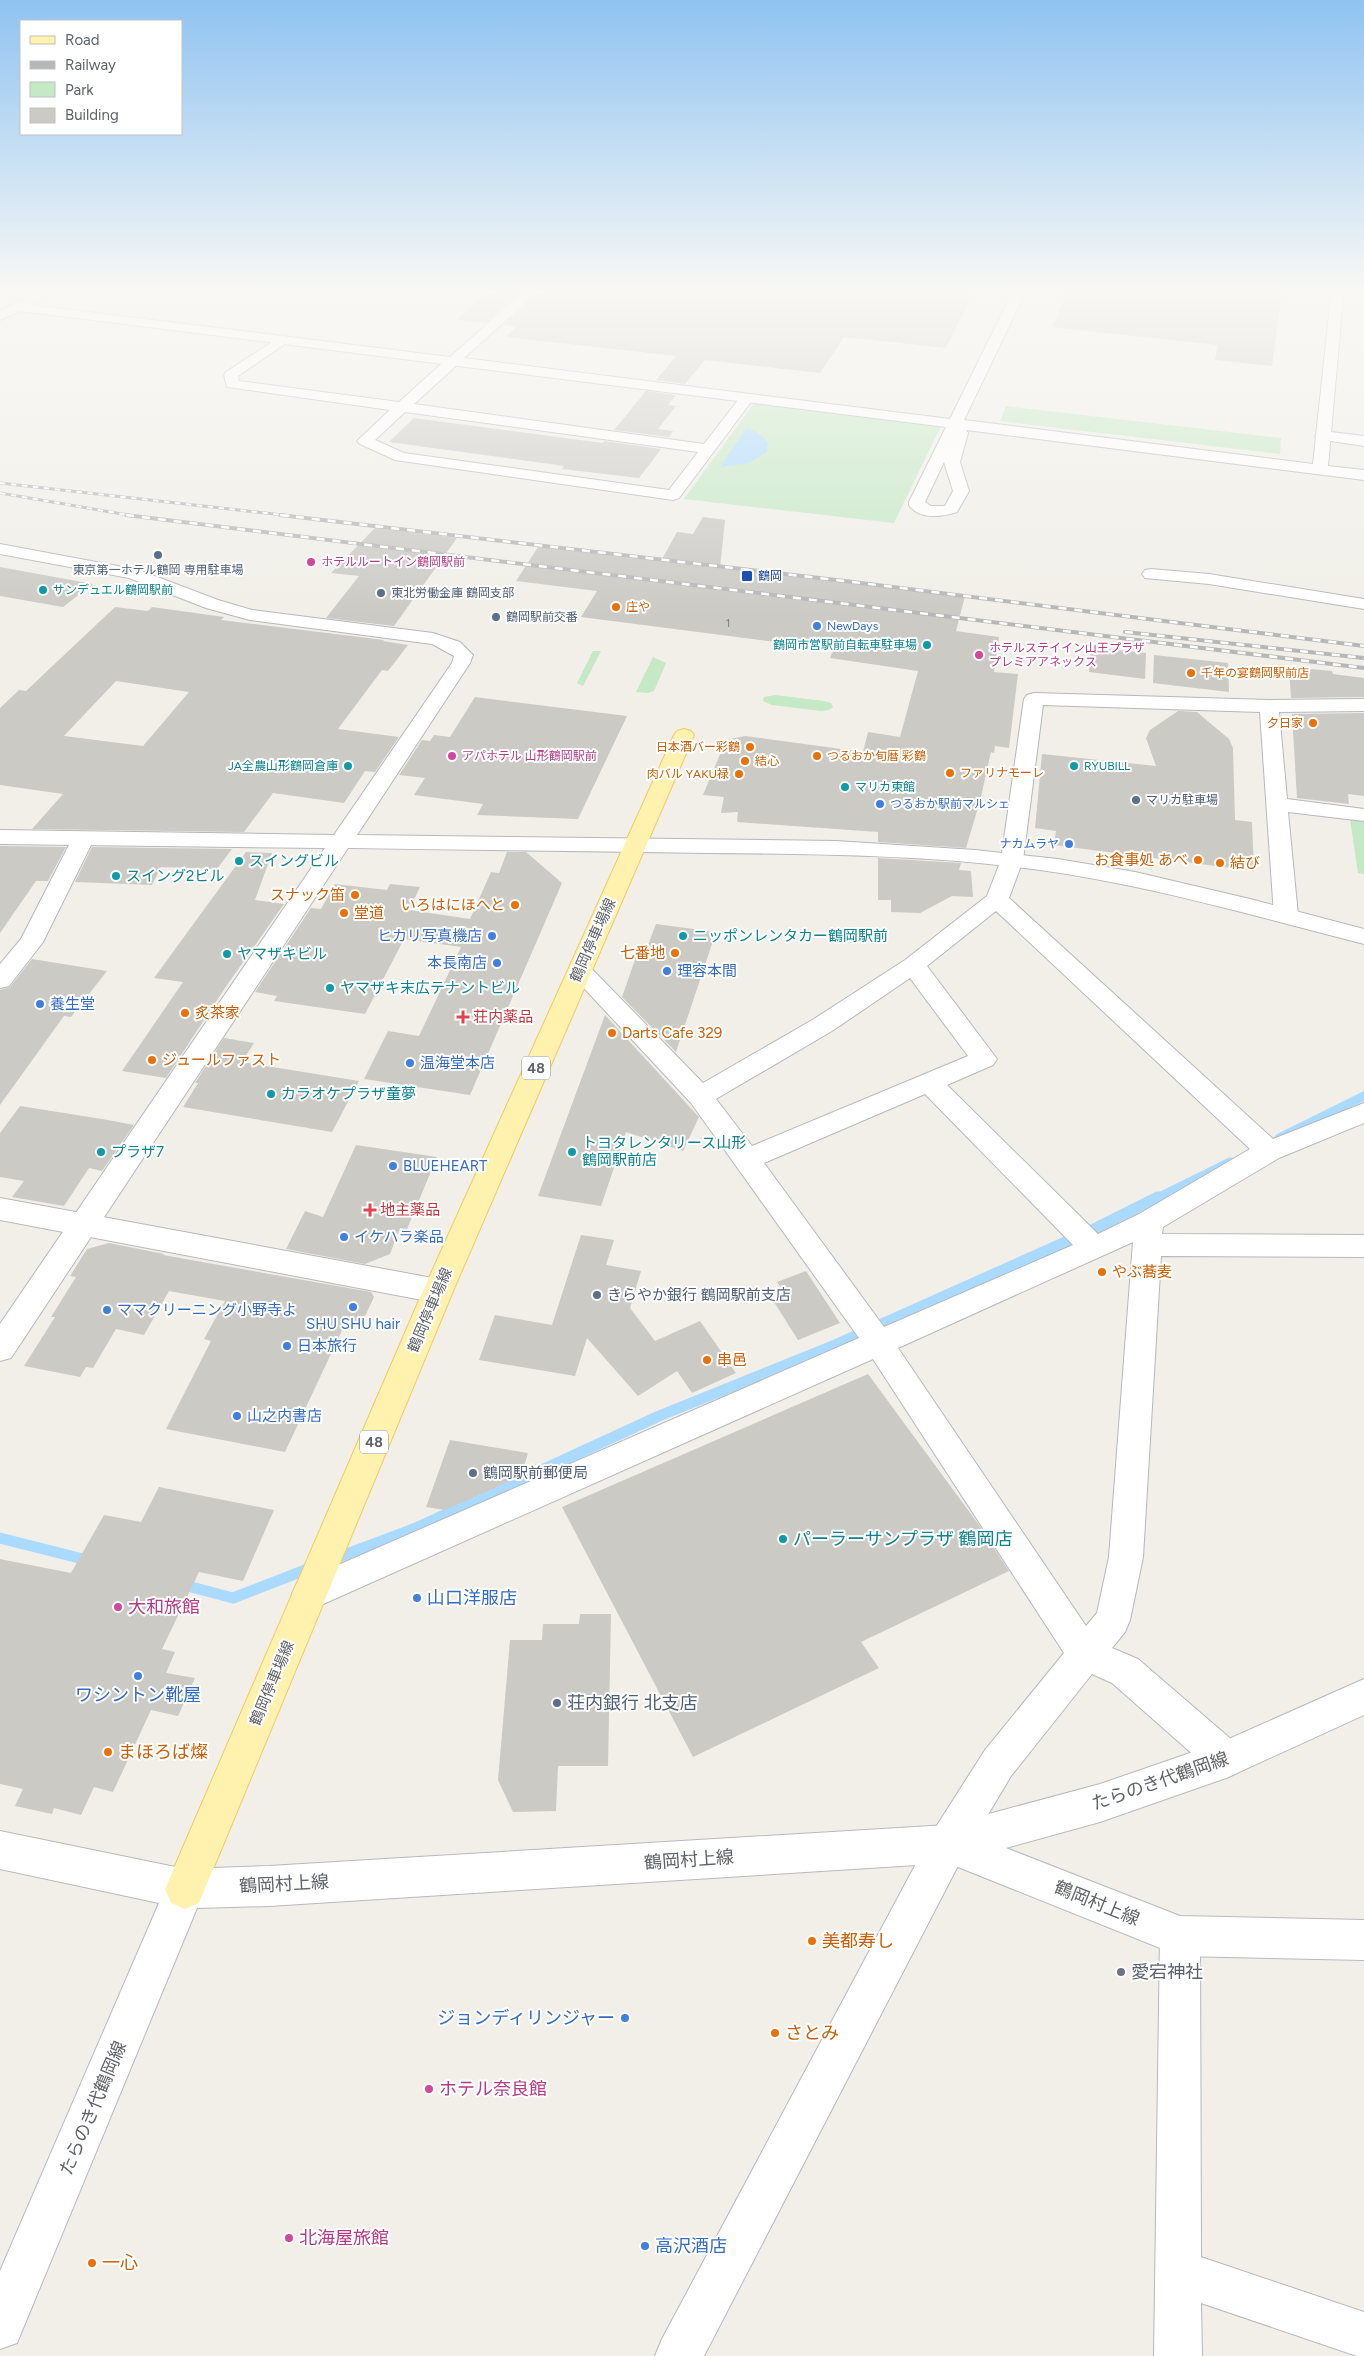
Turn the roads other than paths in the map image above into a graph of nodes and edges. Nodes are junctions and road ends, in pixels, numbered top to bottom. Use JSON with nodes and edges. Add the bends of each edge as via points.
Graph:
{"nodes":[{"id":1,"x":327,"y":397,"type":"edge"},
{"id":2,"x":412,"y":397,"type":"edge"},
{"id":3,"x":739,"y":397,"type":"edge"},
{"id":4,"x":968,"y":397,"type":"edge"},
{"id":5,"x":1328,"y":397,"type":"edge"},
{"id":6,"x":747,"y":398,"type":"junction"},
{"id":7,"x":401,"y":407,"type":"junction"},
{"id":8,"x":955,"y":423,"type":"junction"},
{"id":9,"x":1324,"y":436,"type":"junction"},
{"id":10,"x":1364,"y":441,"type":"edge"},
{"id":11,"x":709,"y":449,"type":"junction"},
{"id":12,"x":1320,"y":469,"type":"junction"},
{"id":13,"x":1364,"y":475,"type":"edge"},
{"id":14,"x":0,"y":549,"type":"edge"},
{"id":15,"x":1151,"y":574,"type":"dead end"},
{"id":16,"x":1364,"y":604,"type":"edge"},
{"id":17,"x":1364,"y":705,"type":"edge"},
{"id":18,"x":1269,"y":706,"type":"junction"},
{"id":19,"x":684,"y":735,"type":"dead end"},
{"id":20,"x":1276,"y":804,"type":"junction"},
{"id":21,"x":1364,"y":815,"type":"edge"},
{"id":22,"x":0,"y":837,"type":"edge"},
{"id":23,"x":83,"y":839,"type":"junction"},
{"id":24,"x":340,"y":842,"type":"junction"},
{"id":25,"x":634,"y":846,"type":"junction"},
{"id":26,"x":1012,"y":860,"type":"junction"},
{"id":27,"x":996,"y":899,"type":"junction"},
{"id":28,"x":1286,"y":915,"type":"junction"},
{"id":29,"x":1364,"y":937,"type":"edge"},
{"id":30,"x":913,"y":965,"type":"junction"},
{"id":31,"x":580,"y":971,"type":"junction"},
{"id":32,"x":0,"y":980,"type":"edge"},
{"id":33,"x":929,"y":1082,"type":"junction"},
{"id":34,"x":700,"y":1096,"type":"junction"},
{"id":35,"x":1364,"y":1112,"type":"edge"},
{"id":36,"x":1269,"y":1151,"type":"junction"},
{"id":37,"x":747,"y":1159,"type":"junction"},
{"id":38,"x":0,"y":1209,"type":"edge"},
{"id":39,"x":84,"y":1226,"type":"junction"},
{"id":40,"x":1148,"y":1234,"type":"junction"},
{"id":41,"x":1364,"y":1246,"type":"edge"},
{"id":42,"x":1094,"y":1248,"type":"junction"},
{"id":43,"x":438,"y":1291,"type":"junction"},
{"id":44,"x":878,"y":1342,"type":"junction"},
{"id":45,"x":0,"y":1349,"type":"edge"},
{"id":46,"x":309,"y":1594,"type":"junction"},
{"id":47,"x":1085,"y":1654,"type":"junction"},
{"id":48,"x":1364,"y":1697,"type":"edge"},
{"id":49,"x":1226,"y":1759,"type":"junction"},
{"id":50,"x":948,"y":1844,"type":"junction"},
{"id":51,"x":0,"y":1850,"type":"edge"},
{"id":52,"x":185,"y":1889,"type":"junction"},
{"id":53,"x":1180,"y":1936,"type":"junction"},
{"id":54,"x":1364,"y":1940,"type":"edge"},
{"id":55,"x":1179,"y":2273,"type":"junction"},
{"id":56,"x":0,"y":2326,"type":"edge"},
{"id":57,"x":1364,"y":2335,"type":"edge"},
{"id":58,"x":679,"y":2356,"type":"edge"},
{"id":59,"x":1178,"y":2356,"type":"edge"}],
"edges":[{"from":1,"to":7,"type":"street"},
{"from":2,"to":7,"type":"street"},
{"from":3,"to":6,"type":"street"},
{"from":4,"to":8,"type":"street"},
{"from":5,"to":9,"type":"street"},
{"from":6,"to":8,"type":"street"},
{"from":6,"to":11,"type":"street"},
{"from":7,"to":11,"type":"street"},
{"from":7,"to":11,"type":"street","via":[[365,441],[400,457],[673,495]]},
{"from":8,"to":8,"type":"street","via":[[960,434],[950,463],[960,490],[951,509],[940,512],[926,510],[917,502]]},
{"from":8,"to":12,"type":"street"},
{"from":9,"to":10,"type":"street"},
{"from":9,"to":12,"type":"street"},
{"from":12,"to":13,"type":"street"},
{"from":14,"to":24,"type":"street","via":[[133,574],[250,615],[433,639],[460,649],[464,655],[460,664]]},
{"from":15,"to":16,"type":"street","via":[[1210,579]]},
{"from":17,"to":18,"type":"street"},
{"from":18,"to":20,"type":"street"},
{"from":18,"to":26,"type":"street","via":[[1034,699]]},
{"from":19,"to":25,"type":"main road","name":"鶴岡停車場線","number":"48"},
{"from":20,"to":21,"type":"street"},
{"from":20,"to":28,"type":"street"},
{"from":22,"to":23,"type":"street"},
{"from":23,"to":24,"type":"street"},
{"from":23,"to":32,"type":"street","via":[[31,942]]},
{"from":24,"to":25,"type":"street"},
{"from":24,"to":39,"type":"street"},
{"from":25,"to":26,"type":"street","via":[[836,848]]},
{"from":25,"to":31,"type":"main road","name":"鶴岡停車場線","number":"48"},
{"from":26,"to":27,"type":"street"},
{"from":26,"to":28,"type":"street","via":[[1129,878]]},
{"from":27,"to":30,"type":"street"},
{"from":27,"to":36,"type":"street"},
{"from":28,"to":29,"type":"street"},
{"from":30,"to":33,"type":"street","via":[[984,1060]]},
{"from":30,"to":34,"type":"street","via":[[823,1025]]},
{"from":31,"to":34,"type":"street"},
{"from":31,"to":43,"type":"main road","name":"鶴岡停車場線","number":"48"},
{"from":33,"to":37,"type":"street"},
{"from":33,"to":42,"type":"street"},
{"from":34,"to":37,"type":"street"},
{"from":35,"to":36,"type":"street"},
{"from":36,"to":40,"type":"street"},
{"from":37,"to":44,"type":"street"},
{"from":38,"to":39,"type":"street"},
{"from":39,"to":43,"type":"street"},
{"from":39,"to":45,"type":"street"},
{"from":40,"to":41,"type":"street"},
{"from":40,"to":42,"type":"street"},
{"from":40,"to":47,"type":"street","via":[[1126,1557],[1113,1620]]},
{"from":42,"to":44,"type":"street"},
{"from":43,"to":46,"type":"main road","name":"鶴岡停車場線","number":"48"},
{"from":44,"to":46,"type":"street"},
{"from":44,"to":47,"type":"street"},
{"from":46,"to":52,"type":"main road","name":"鶴岡停車場線","number":"48"},
{"from":47,"to":49,"type":"street","via":[[1125,1671]]},
{"from":47,"to":50,"type":"street","via":[[998,1764]]},
{"from":48,"to":49,"type":"street","name":"たらのき代鶴岡線"},
{"from":49,"to":50,"type":"street","name":"たらのき代鶴岡線","via":[[1100,1804]]},
{"from":50,"to":52,"type":"street","name":"鶴岡村上線"},
{"from":50,"to":53,"type":"street","name":"鶴岡村上線"},
{"from":50,"to":58,"type":"street"},
{"from":51,"to":52,"type":"street","name":"鶴岡村上線"},
{"from":52,"to":56,"type":"street","name":"たらのき代鶴岡線"},
{"from":53,"to":54,"type":"street","name":"鶴岡村上線"},
{"from":53,"to":55,"type":"street"},
{"from":55,"to":57,"type":"street"},
{"from":55,"to":59,"type":"street"}]}
